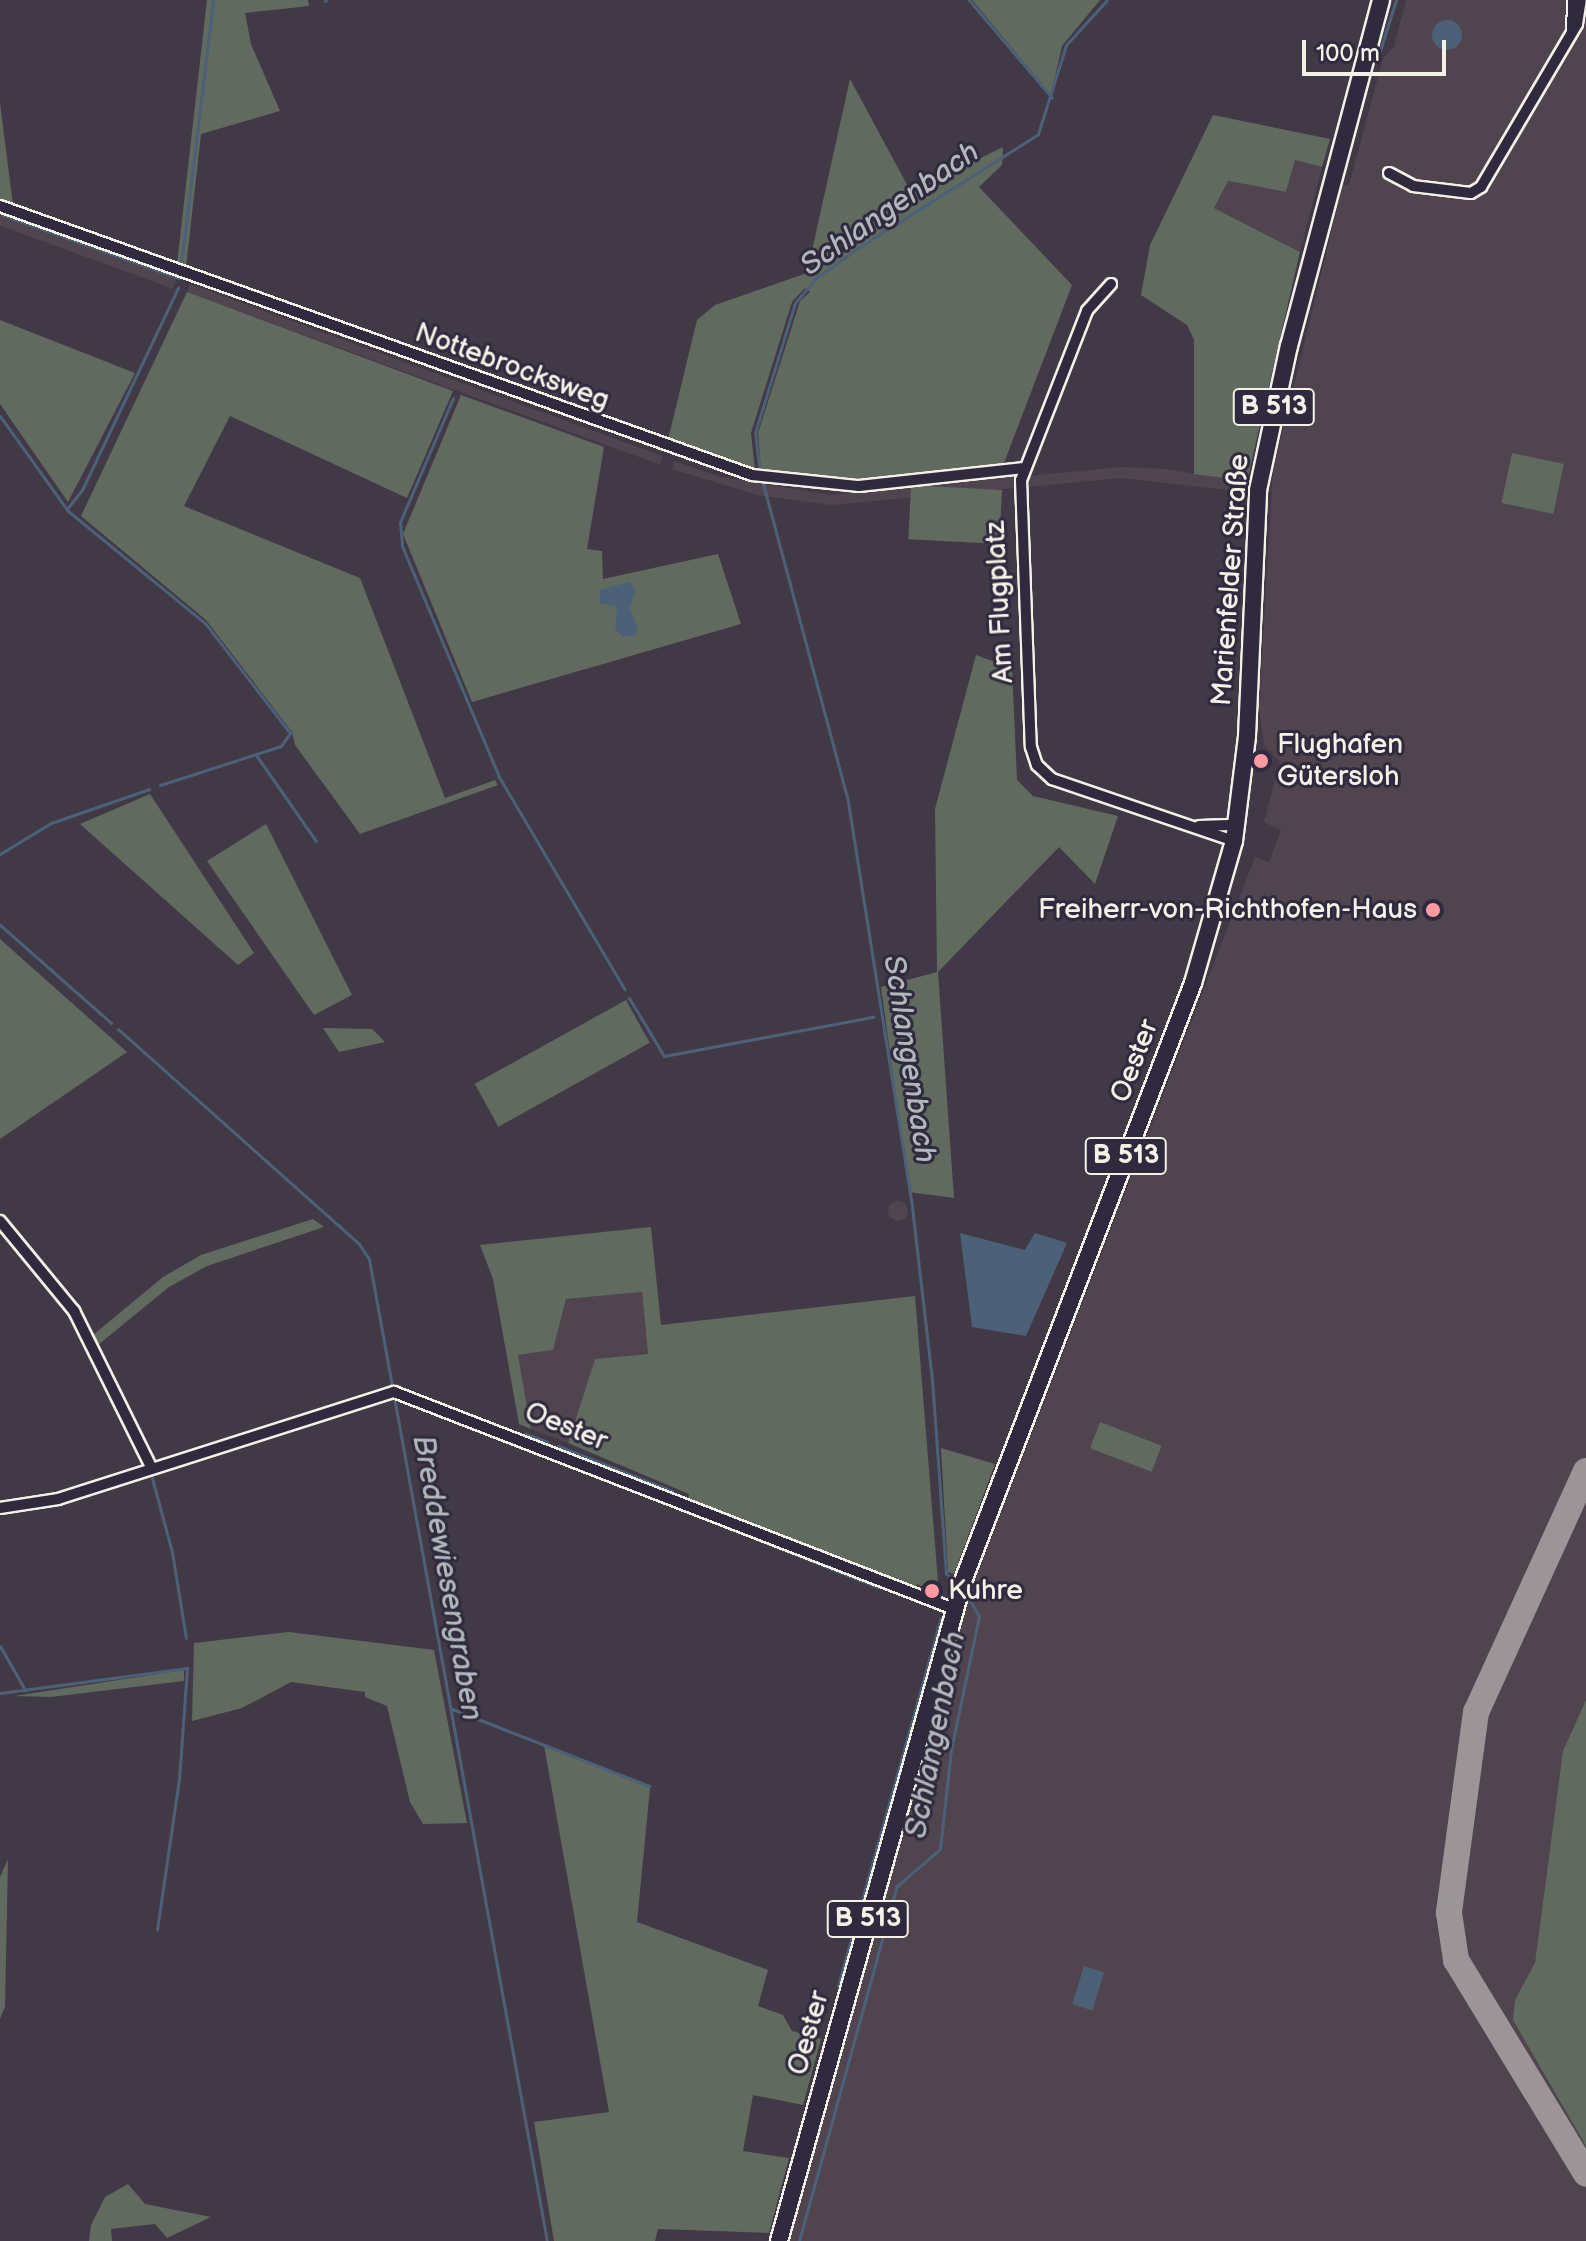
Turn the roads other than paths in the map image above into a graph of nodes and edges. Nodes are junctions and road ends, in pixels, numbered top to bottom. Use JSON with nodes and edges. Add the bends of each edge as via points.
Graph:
{"nodes":[{"id":1,"x":1381,"y":0,"type":"edge"},
{"id":2,"x":1573,"y":0,"type":"edge"},
{"id":3,"x":1581,"y":0,"type":"edge"},
{"id":4,"x":1572,"y":32,"type":"junction"},
{"id":5,"x":1389,"y":173,"type":"dead end"},
{"id":6,"x":0,"y":206,"type":"edge"},
{"id":7,"x":1111,"y":284,"type":"dead end"},
{"id":8,"x":1024,"y":468,"type":"junction"},
{"id":9,"x":1199,"y":826,"type":"junction"},
{"id":10,"x":1236,"y":833,"type":"junction"},
{"id":11,"x":0,"y":1221,"type":"edge"},
{"id":12,"x":151,"y":1467,"type":"junction"},
{"id":13,"x":0,"y":1508,"type":"edge"},
{"id":14,"x":958,"y":1595,"type":"junction"},
{"id":15,"x":779,"y":2241,"type":"edge"}],
"edges":[{"from":1,"to":10,"type":"main road","name":"Marienfelder Straße","number":"B 513","via":[[1289,346],[1258,490]]},
{"from":2,"to":4,"type":"street"},
{"from":3,"to":4,"type":"street"},
{"from":4,"to":5,"type":"street","via":[[1481,187],[1471,193],[1413,186]]},
{"from":6,"to":8,"type":"street","name":"Nottebrocksweg","via":[[752,475],[859,486]]},
{"from":7,"to":8,"type":"street","name":"Am Flugplatz","via":[[1087,311]]},
{"from":8,"to":9,"type":"street","name":"Am Flugplatz","via":[[1021,544],[1031,747],[1037,765],[1069,786]]},
{"from":9,"to":10,"type":"street","name":"Am Flugplatz"},
{"from":9,"to":10,"type":"street","name":"Am Flugplatz"},
{"from":10,"to":14,"type":"main road","name":"Oester","number":"B 513","via":[[1193,983]]},
{"from":11,"to":12,"type":"street","via":[[74,1311]]},
{"from":12,"to":13,"type":"street","name":"Oester","via":[[58,1499]]},
{"from":12,"to":14,"type":"street","name":"Oester","via":[[379,1393],[412,1396]]},
{"from":14,"to":15,"type":"main road","name":"Oester","number":"B 513"}]}
